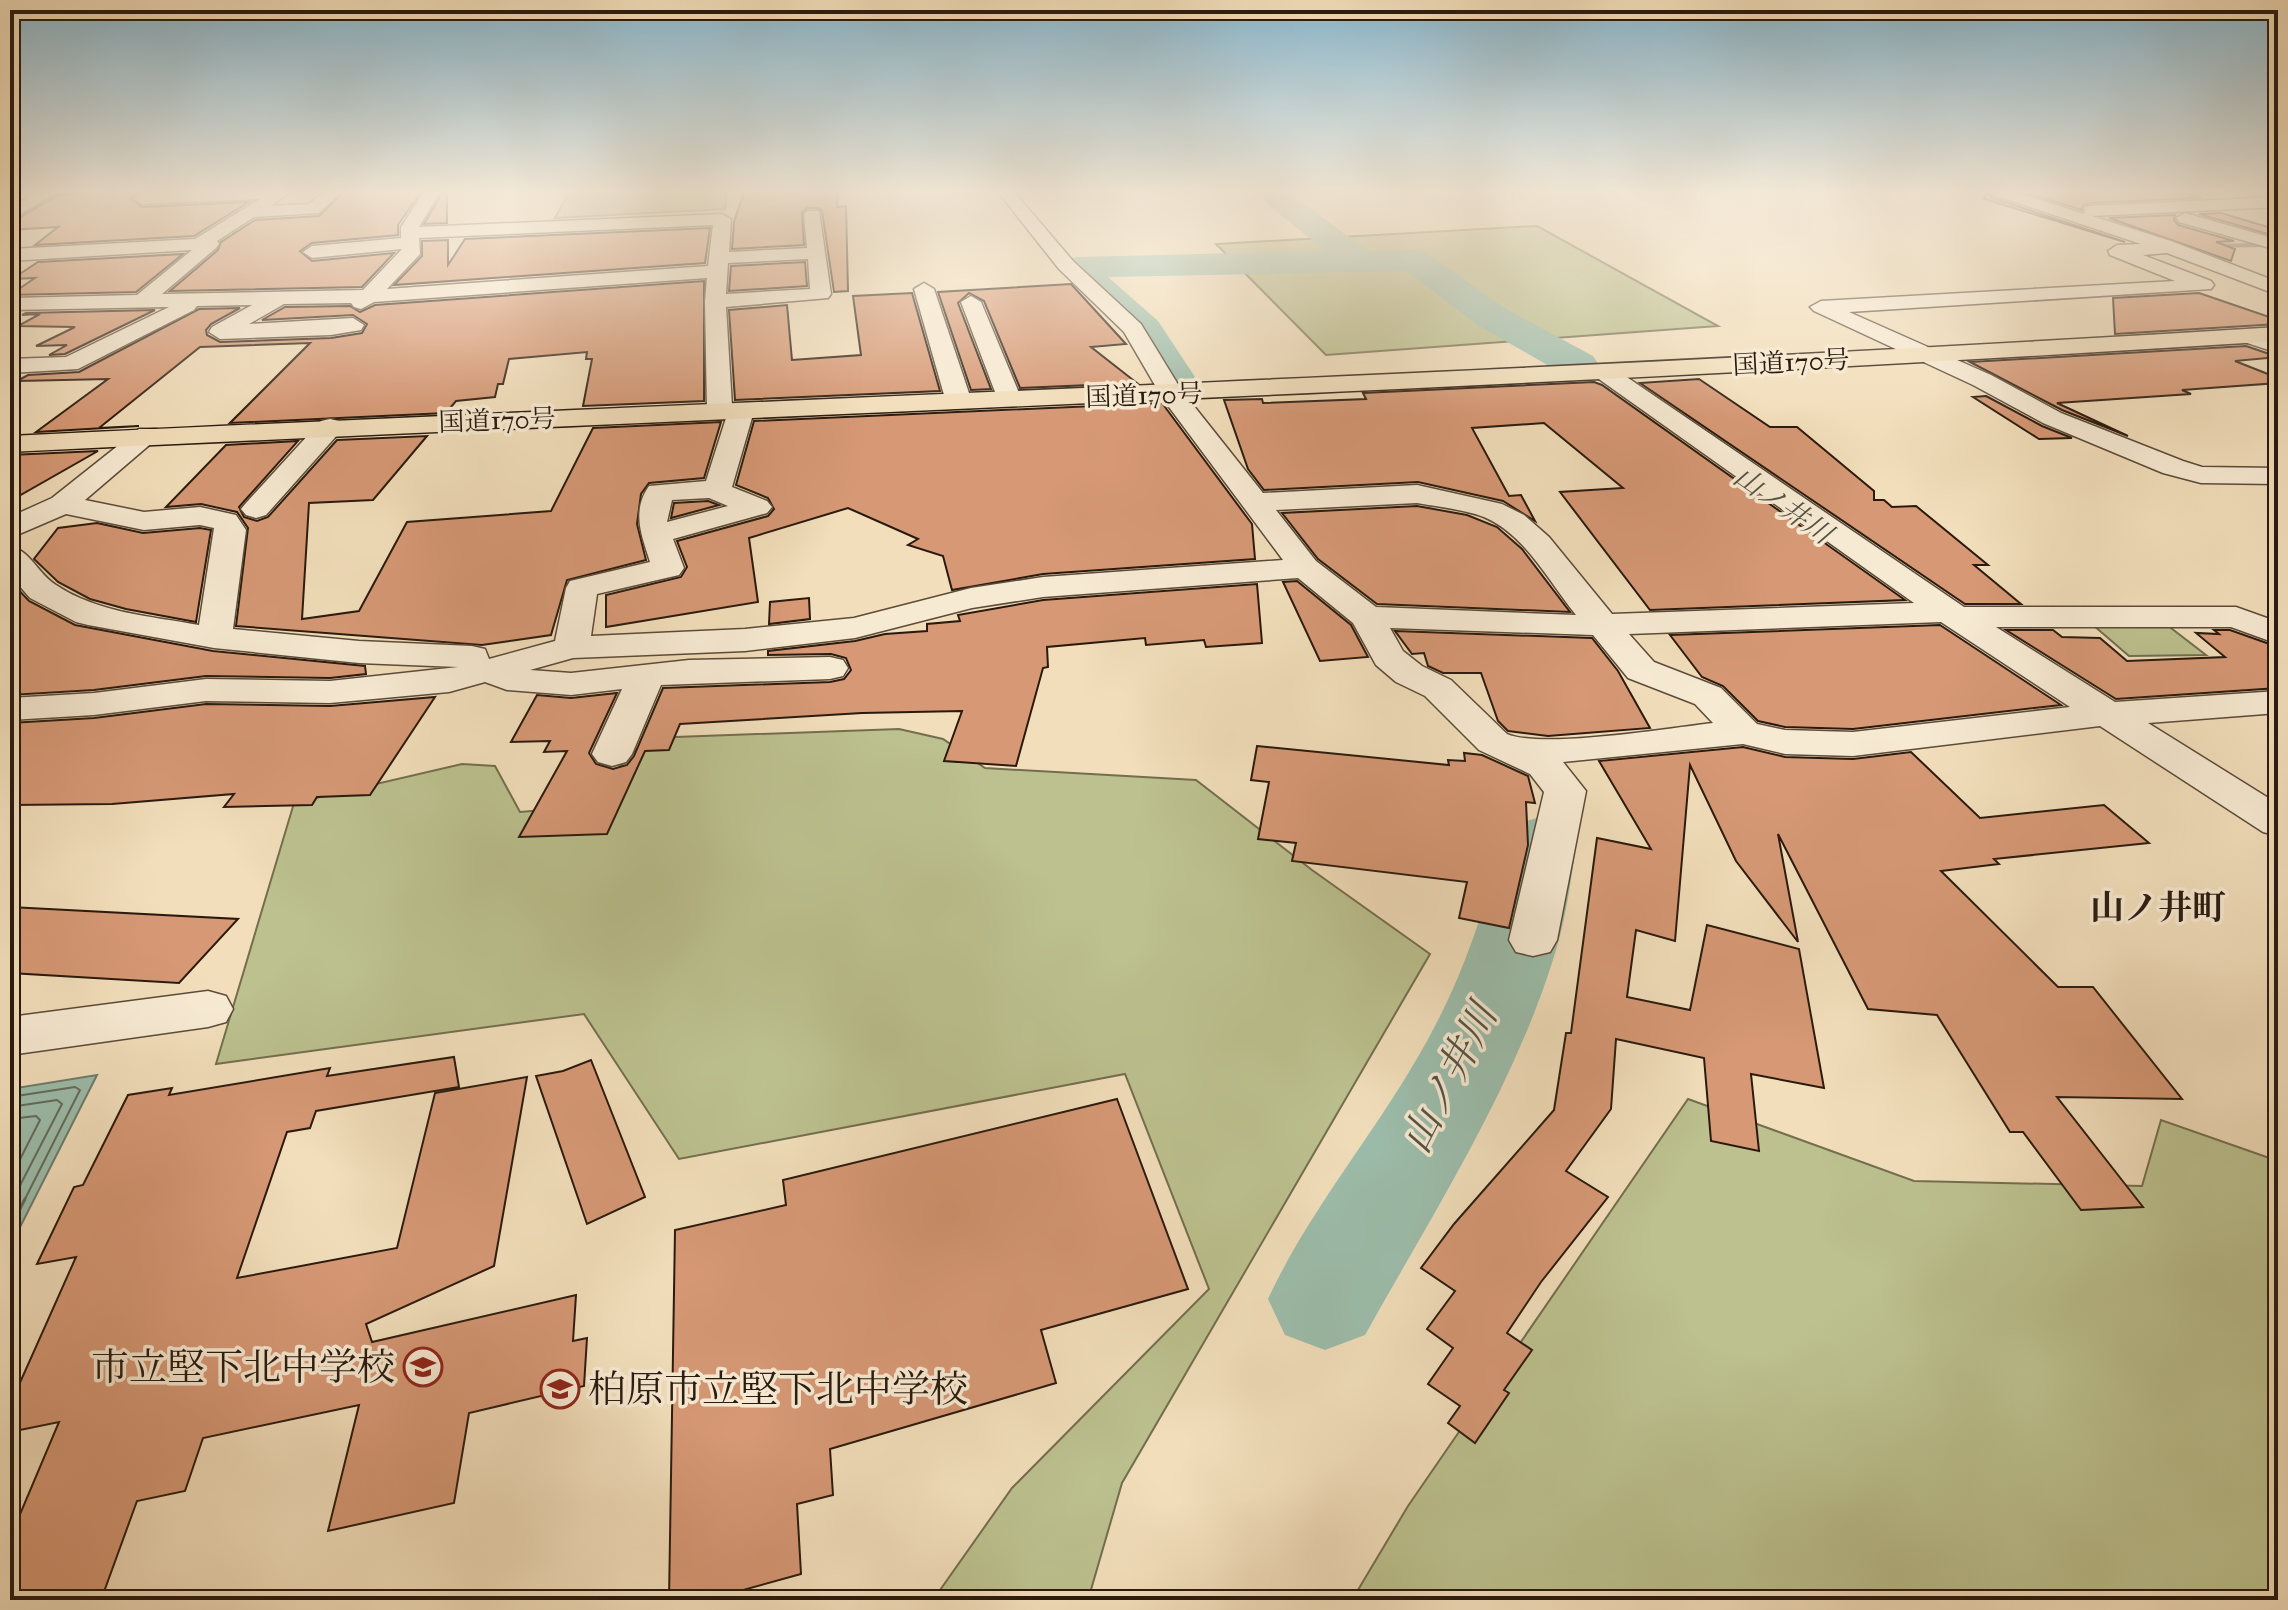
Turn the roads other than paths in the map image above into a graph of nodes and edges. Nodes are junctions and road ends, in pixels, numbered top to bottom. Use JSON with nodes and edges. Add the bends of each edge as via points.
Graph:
{"nodes":[{"id":1,"x":183,"y":267,"type":"edge"},
{"id":2,"x":374,"y":267,"type":"edge"},
{"id":3,"x":395,"y":267,"type":"edge"},
{"id":4,"x":559,"y":267,"type":"edge"},
{"id":5,"x":665,"y":267,"type":"edge"},
{"id":6,"x":717,"y":267,"type":"edge"},
{"id":7,"x":818,"y":267,"type":"edge"},
{"id":8,"x":1068,"y":267,"type":"edge"},
{"id":9,"x":2158,"y":267,"type":"edge"},
{"id":10,"x":2222,"y":267,"type":"edge"},
{"id":11,"x":370,"y":269,"type":"dead end"},
{"id":12,"x":173,"y":276,"type":"junction"},
{"id":13,"x":244,"y":276,"type":"dead end"},
{"id":14,"x":205,"y":277,"type":"dead end"},
{"id":15,"x":553,"y":282,"type":"junction"},
{"id":16,"x":924,"y":289,"type":"dead end"},
{"id":17,"x":2278,"y":289,"type":"edge"},
{"id":18,"x":369,"y":296,"type":"junction"},
{"id":19,"x":711,"y":296,"type":"junction"},
{"id":20,"x":278,"y":298,"type":"junction"},
{"id":21,"x":199,"y":300,"type":"junction"},
{"id":22,"x":142,"y":301,"type":"junction"},
{"id":23,"x":10,"y":304,"type":"edge"},
{"id":24,"x":544,"y":305,"type":"dead end"},
{"id":25,"x":934,"y":324,"type":"junction"},
{"id":26,"x":144,"y":326,"type":"junction"},
{"id":27,"x":99,"y":328,"type":"dead end"},
{"id":28,"x":2278,"y":334,"type":"edge"},
{"id":29,"x":2249,"y":336,"type":"junction"},
{"id":30,"x":987,"y":344,"type":"junction"},
{"id":31,"x":941,"y":346,"type":"junction"},
{"id":32,"x":2278,"y":346,"type":"edge"},
{"id":33,"x":1927,"y":356,"type":"junction"},
{"id":34,"x":10,"y":366,"type":"edge"},
{"id":35,"x":997,"y":368,"type":"junction"},
{"id":36,"x":949,"y":371,"type":"junction"},
{"id":37,"x":1604,"y":372,"type":"junction"},
{"id":38,"x":1172,"y":394,"type":"junction"},
{"id":39,"x":1010,"y":400,"type":"junction"},
{"id":40,"x":959,"y":402,"type":"junction"},
{"id":41,"x":731,"y":411,"type":"junction"},
{"id":42,"x":330,"y":427,"type":"junction"},
{"id":43,"x":148,"y":435,"type":"junction"},
{"id":44,"x":10,"y":444,"type":"edge"},
{"id":45,"x":2278,"y":476,"type":"edge"},
{"id":46,"x":718,"y":489,"type":"junction"},
{"id":47,"x":1254,"y":502,"type":"junction"},
{"id":48,"x":62,"y":504,"type":"junction"},
{"id":49,"x":256,"y":509,"type":"dead end"},
{"id":50,"x":10,"y":529,"type":"edge"},
{"id":51,"x":655,"y":535,"type":"junction"},
{"id":52,"x":10,"y":555,"type":"edge"},
{"id":53,"x":1305,"y":568,"type":"junction"},
{"id":54,"x":1953,"y":615,"type":"junction"},
{"id":55,"x":1367,"y":617,"type":"junction"},
{"id":56,"x":1601,"y":624,"type":"junction"},
{"id":57,"x":2278,"y":634,"type":"edge"},
{"id":58,"x":214,"y":638,"type":"junction"},
{"id":59,"x":571,"y":647,"type":"junction"},
{"id":60,"x":359,"y":652,"type":"junction"},
{"id":61,"x":524,"y":660,"type":"junction"},
{"id":62,"x":830,"y":668,"type":"dead end"},
{"id":63,"x":488,"y":670,"type":"junction"},
{"id":64,"x":647,"y":675,"type":"junction"},
{"id":65,"x":330,"y":692,"type":"junction"},
{"id":66,"x":2278,"y":702,"type":"edge"},
{"id":67,"x":10,"y":709,"type":"edge"},
{"id":68,"x":2106,"y":714,"type":"junction"},
{"id":69,"x":1743,"y":732,"type":"junction"},
{"id":70,"x":1512,"y":750,"type":"junction"},
{"id":71,"x":612,"y":754,"type":"dead end"},
{"id":72,"x":2278,"y":823,"type":"edge"},
{"id":73,"x":1533,"y":940,"type":"dead end"},
{"id":74,"x":208,"y":1009,"type":"dead end"},
{"id":75,"x":10,"y":1036,"type":"edge"}],
"edges":[{"from":1,"to":12,"type":"street"},
{"from":2,"to":11,"type":"street"},
{"from":3,"to":18,"type":"street"},
{"from":4,"to":15,"type":"street"},
{"from":5,"to":15,"type":"street"},
{"from":6,"to":19,"type":"street"},
{"from":7,"to":19,"type":"street","via":[[821,294]]},
{"from":8,"to":38,"type":"street","via":[[1133,329]]},
{"from":9,"to":33,"type":"street","via":[[2204,285],[1821,307]]},
{"from":10,"to":17,"type":"street"},
{"from":12,"to":14,"type":"street"},
{"from":12,"to":22,"type":"street"},
{"from":13,"to":21,"type":"street"},
{"from":15,"to":18,"type":"street","via":[[470,282]]},
{"from":15,"to":24,"type":"street"},
{"from":16,"to":25,"type":"street"},
{"from":18,"to":20,"type":"street"},
{"from":18,"to":20,"type":"street","via":[[344,318],[361,324],[220,332]]},
{"from":19,"to":41,"type":"street"},
{"from":20,"to":21,"type":"street"},
{"from":21,"to":22,"type":"street"},
{"from":21,"to":26,"type":"street"},
{"from":22,"to":23,"type":"street"},
{"from":25,"to":30,"type":"street","via":[[975,312]]},
{"from":25,"to":31,"type":"street"},
{"from":26,"to":27,"type":"street"},
{"from":26,"to":34,"type":"street","via":[[70,364]]},
{"from":28,"to":29,"type":"highway","name":"国道170号"},
{"from":29,"to":32,"type":"street"},
{"from":29,"to":33,"type":"highway","name":"国道170号"},
{"from":30,"to":31,"type":"street"},
{"from":30,"to":35,"type":"street"},
{"from":31,"to":36,"type":"street"},
{"from":33,"to":37,"type":"highway","name":"国道170号"},
{"from":33,"to":45,"type":"street","via":[[2064,424],[2173,467],[2201,475]]},
{"from":35,"to":36,"type":"street"},
{"from":35,"to":39,"type":"street"},
{"from":36,"to":40,"type":"street"},
{"from":37,"to":38,"type":"highway","name":"国道170号"},
{"from":37,"to":54,"type":"street"},
{"from":38,"to":39,"type":"highway","name":"国道170号"},
{"from":38,"to":47,"type":"street"},
{"from":39,"to":40,"type":"highway","name":"国道170号"},
{"from":40,"to":41,"type":"highway","name":"国道170号"},
{"from":41,"to":42,"type":"highway","name":"国道170号"},
{"from":41,"to":46,"type":"street"},
{"from":42,"to":43,"type":"highway","name":"国道170号"},
{"from":42,"to":49,"type":"street"},
{"from":43,"to":44,"type":"highway","name":"国道170号"},
{"from":43,"to":48,"type":"street"},
{"from":46,"to":51,"type":"street","via":[[659,492],[652,522]]},
{"from":46,"to":51,"type":"street","via":[[757,507]]},
{"from":47,"to":53,"type":"street"},
{"from":47,"to":56,"type":"street","via":[[1417,494],[1492,510],[1538,544]]},
{"from":48,"to":50,"type":"street"},
{"from":48,"to":58,"type":"street","via":[[144,521],[200,516],[225,521],[231,530]]},
{"from":51,"to":59,"type":"street","via":[[668,568],[582,588]]},
{"from":52,"to":58,"type":"street","via":[[42,591],[88,615]]},
{"from":53,"to":55,"type":"street"},
{"from":53,"to":59,"type":"street","via":[[1043,587],[971,598],[855,628],[745,640]]},
{"from":54,"to":56,"type":"street"},
{"from":54,"to":57,"type":"street","via":[[2236,617]]},
{"from":54,"to":68,"type":"street"},
{"from":55,"to":56,"type":"street"},
{"from":55,"to":70,"type":"street","via":[[1389,657],[1438,688],[1493,742]]},
{"from":56,"to":69,"type":"street","via":[[1641,670],[1708,696]]},
{"from":58,"to":60,"type":"street"},
{"from":59,"to":61,"type":"street"},
{"from":60,"to":61,"type":"street"},
{"from":60,"to":65,"type":"street"},
{"from":61,"to":63,"type":"street"},
{"from":62,"to":64,"type":"street"},
{"from":63,"to":64,"type":"street","via":[[507,679],[571,684]]},
{"from":63,"to":65,"type":"street","via":[[449,681]]},
{"from":64,"to":71,"type":"street"},
{"from":65,"to":67,"type":"street","via":[[206,690]]},
{"from":66,"to":68,"type":"street"},
{"from":68,"to":69,"type":"street","via":[[1853,744],[1785,742]]},
{"from":68,"to":72,"type":"street"},
{"from":69,"to":70,"type":"street","via":[[1568,750]]},
{"from":70,"to":73,"type":"street","via":[[1544,765],[1565,791]]},
{"from":74,"to":75,"type":"street"}]}
